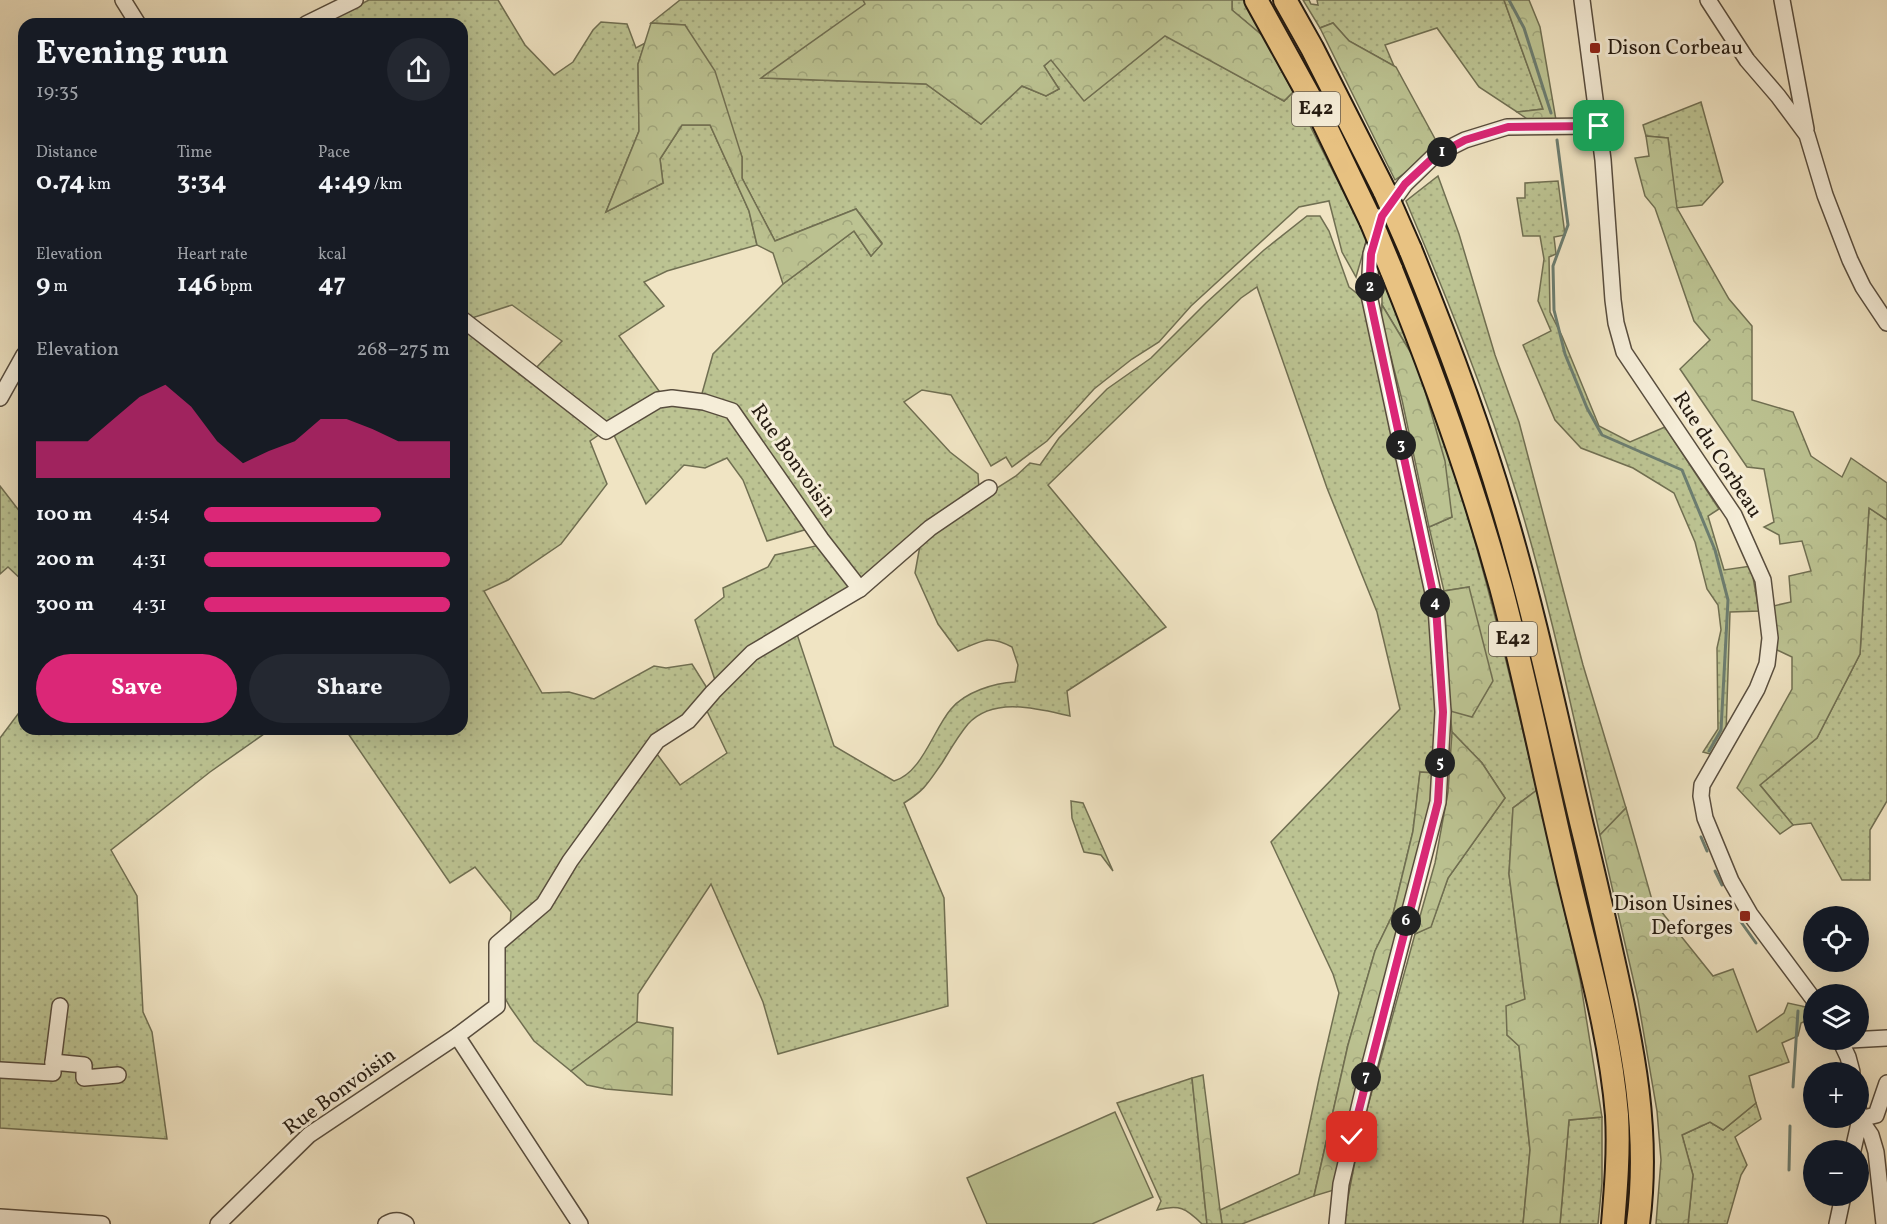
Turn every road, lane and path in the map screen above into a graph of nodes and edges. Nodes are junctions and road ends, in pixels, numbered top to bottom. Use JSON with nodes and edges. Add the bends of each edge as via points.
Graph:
{"nodes":[{"id":1,"x":123,"y":0,"type":"edge"},
{"id":2,"x":355,"y":0,"type":"edge"},
{"id":3,"x":1256,"y":0,"type":"edge"},
{"id":4,"x":1285,"y":0,"type":"edge"},
{"id":5,"x":1582,"y":0,"type":"edge"},
{"id":6,"x":1708,"y":0,"type":"edge"},
{"id":7,"x":1782,"y":0,"type":"edge"},
{"id":8,"x":134,"y":18,"type":"edge"},
{"id":9,"x":318,"y":18,"type":"edge"},
{"id":10,"x":1599,"y":126,"type":"junction"},
{"id":11,"x":1807,"y":135,"type":"junction"},
{"id":12,"x":1887,"y":323,"type":"edge"},
{"id":13,"x":468,"y":324,"type":"edge"},
{"id":14,"x":18,"y":366,"type":"edge"},
{"id":15,"x":0,"y":398,"type":"edge"},
{"id":16,"x":989,"y":488,"type":"dead end"},
{"id":17,"x":860,"y":589,"type":"junction"},
{"id":18,"x":1803,"y":985,"type":"edge"},
{"id":19,"x":60,"y":1006,"type":"dead end"},
{"id":20,"x":457,"y":1036,"type":"junction"},
{"id":21,"x":1887,"y":1038,"type":"edge"},
{"id":22,"x":1869,"y":1039,"type":"edge"},
{"id":23,"x":53,"y":1062,"type":"junction"},
{"id":24,"x":0,"y":1070,"type":"edge"},
{"id":25,"x":118,"y":1075,"type":"dead end"},
{"id":26,"x":1887,"y":1083,"type":"edge"},
{"id":27,"x":1869,"y":1114,"type":"edge"},
{"id":28,"x":1867,"y":1128,"type":"edge"},
{"id":29,"x":1841,"y":1206,"type":"edge"},
{"id":30,"x":0,"y":1217,"type":"edge"},
{"id":31,"x":102,"y":1224,"type":"edge"},
{"id":32,"x":218,"y":1224,"type":"edge"},
{"id":33,"x":386,"y":1224,"type":"edge"},
{"id":34,"x":406,"y":1224,"type":"edge"},
{"id":35,"x":580,"y":1224,"type":"edge"},
{"id":36,"x":1337,"y":1224,"type":"edge"},
{"id":37,"x":1613,"y":1224,"type":"edge"},
{"id":38,"x":1638,"y":1224,"type":"edge"},
{"id":39,"x":1837,"y":1224,"type":"edge"},
{"id":40,"x":1884,"y":1224,"type":"edge"}],
"edges":[{"from":1,"to":8,"type":"street"},
{"from":2,"to":9,"type":"street"},
{"from":3,"to":37,"type":"highway","number":"E42","bridge":true,"via":[[1323,121],[1371,221],[1433,376],[1480,515],[1533,720],[1611,1072],[1618,1148]]},
{"from":4,"to":38,"type":"highway","number":"E42","bridge":true,"via":[[1339,99],[1410,249],[1446,338],[1504,509],[1525,583],[1627,1018],[1644,1157]]},
{"from":5,"to":10,"type":"street","name":"Rue du Corbeau"},
{"from":6,"to":11,"type":"street","via":[[1747,60]]},
{"from":7,"to":11,"type":"street"},
{"from":10,"to":18,"type":"street","name":"Rue du Corbeau","via":[[1613,300],[1624,352],[1734,515],[1763,580],[1770,638],[1767,664],[1757,689],[1702,784],[1705,818],[1731,881],[1750,914]]},
{"from":10,"to":36,"type":"street","via":[[1508,127],[1465,140],[1435,156],[1405,184],[1382,216],[1371,254],[1369,295],[1436,607],[1443,712],[1438,802],[1363,1091],[1341,1184]]},
{"from":11,"to":12,"type":"street","via":[[1850,260]]},
{"from":13,"to":17,"type":"street","name":"Rue Bonvoisin","via":[[606,431],[658,400],[704,402],[732,411]]},
{"from":14,"to":15,"type":"street"},
{"from":16,"to":17,"type":"street","via":[[930,528]]},
{"from":17,"to":20,"type":"street","name":"Rue Bonvoisin","via":[[752,654],[688,721],[657,741],[570,861],[544,904],[497,944],[496,1006]]},
{"from":19,"to":23,"type":"street"},
{"from":20,"to":32,"type":"street","name":"Rue Bonvoisin","via":[[309,1135]]},
{"from":20,"to":35,"type":"street"},
{"from":21,"to":22,"type":"street"},
{"from":23,"to":24,"type":"street","via":[[53,1073]]},
{"from":23,"to":25,"type":"street","via":[[84,1065],[84,1078]]},
{"from":26,"to":27,"type":"street","via":[[1876,1115]]},
{"from":28,"to":40,"type":"street","via":[[1876,1152]]},
{"from":29,"to":39,"type":"street"},
{"from":30,"to":31,"type":"street"},
{"from":33,"to":34,"type":"street","via":[[396,1220]]}]}
